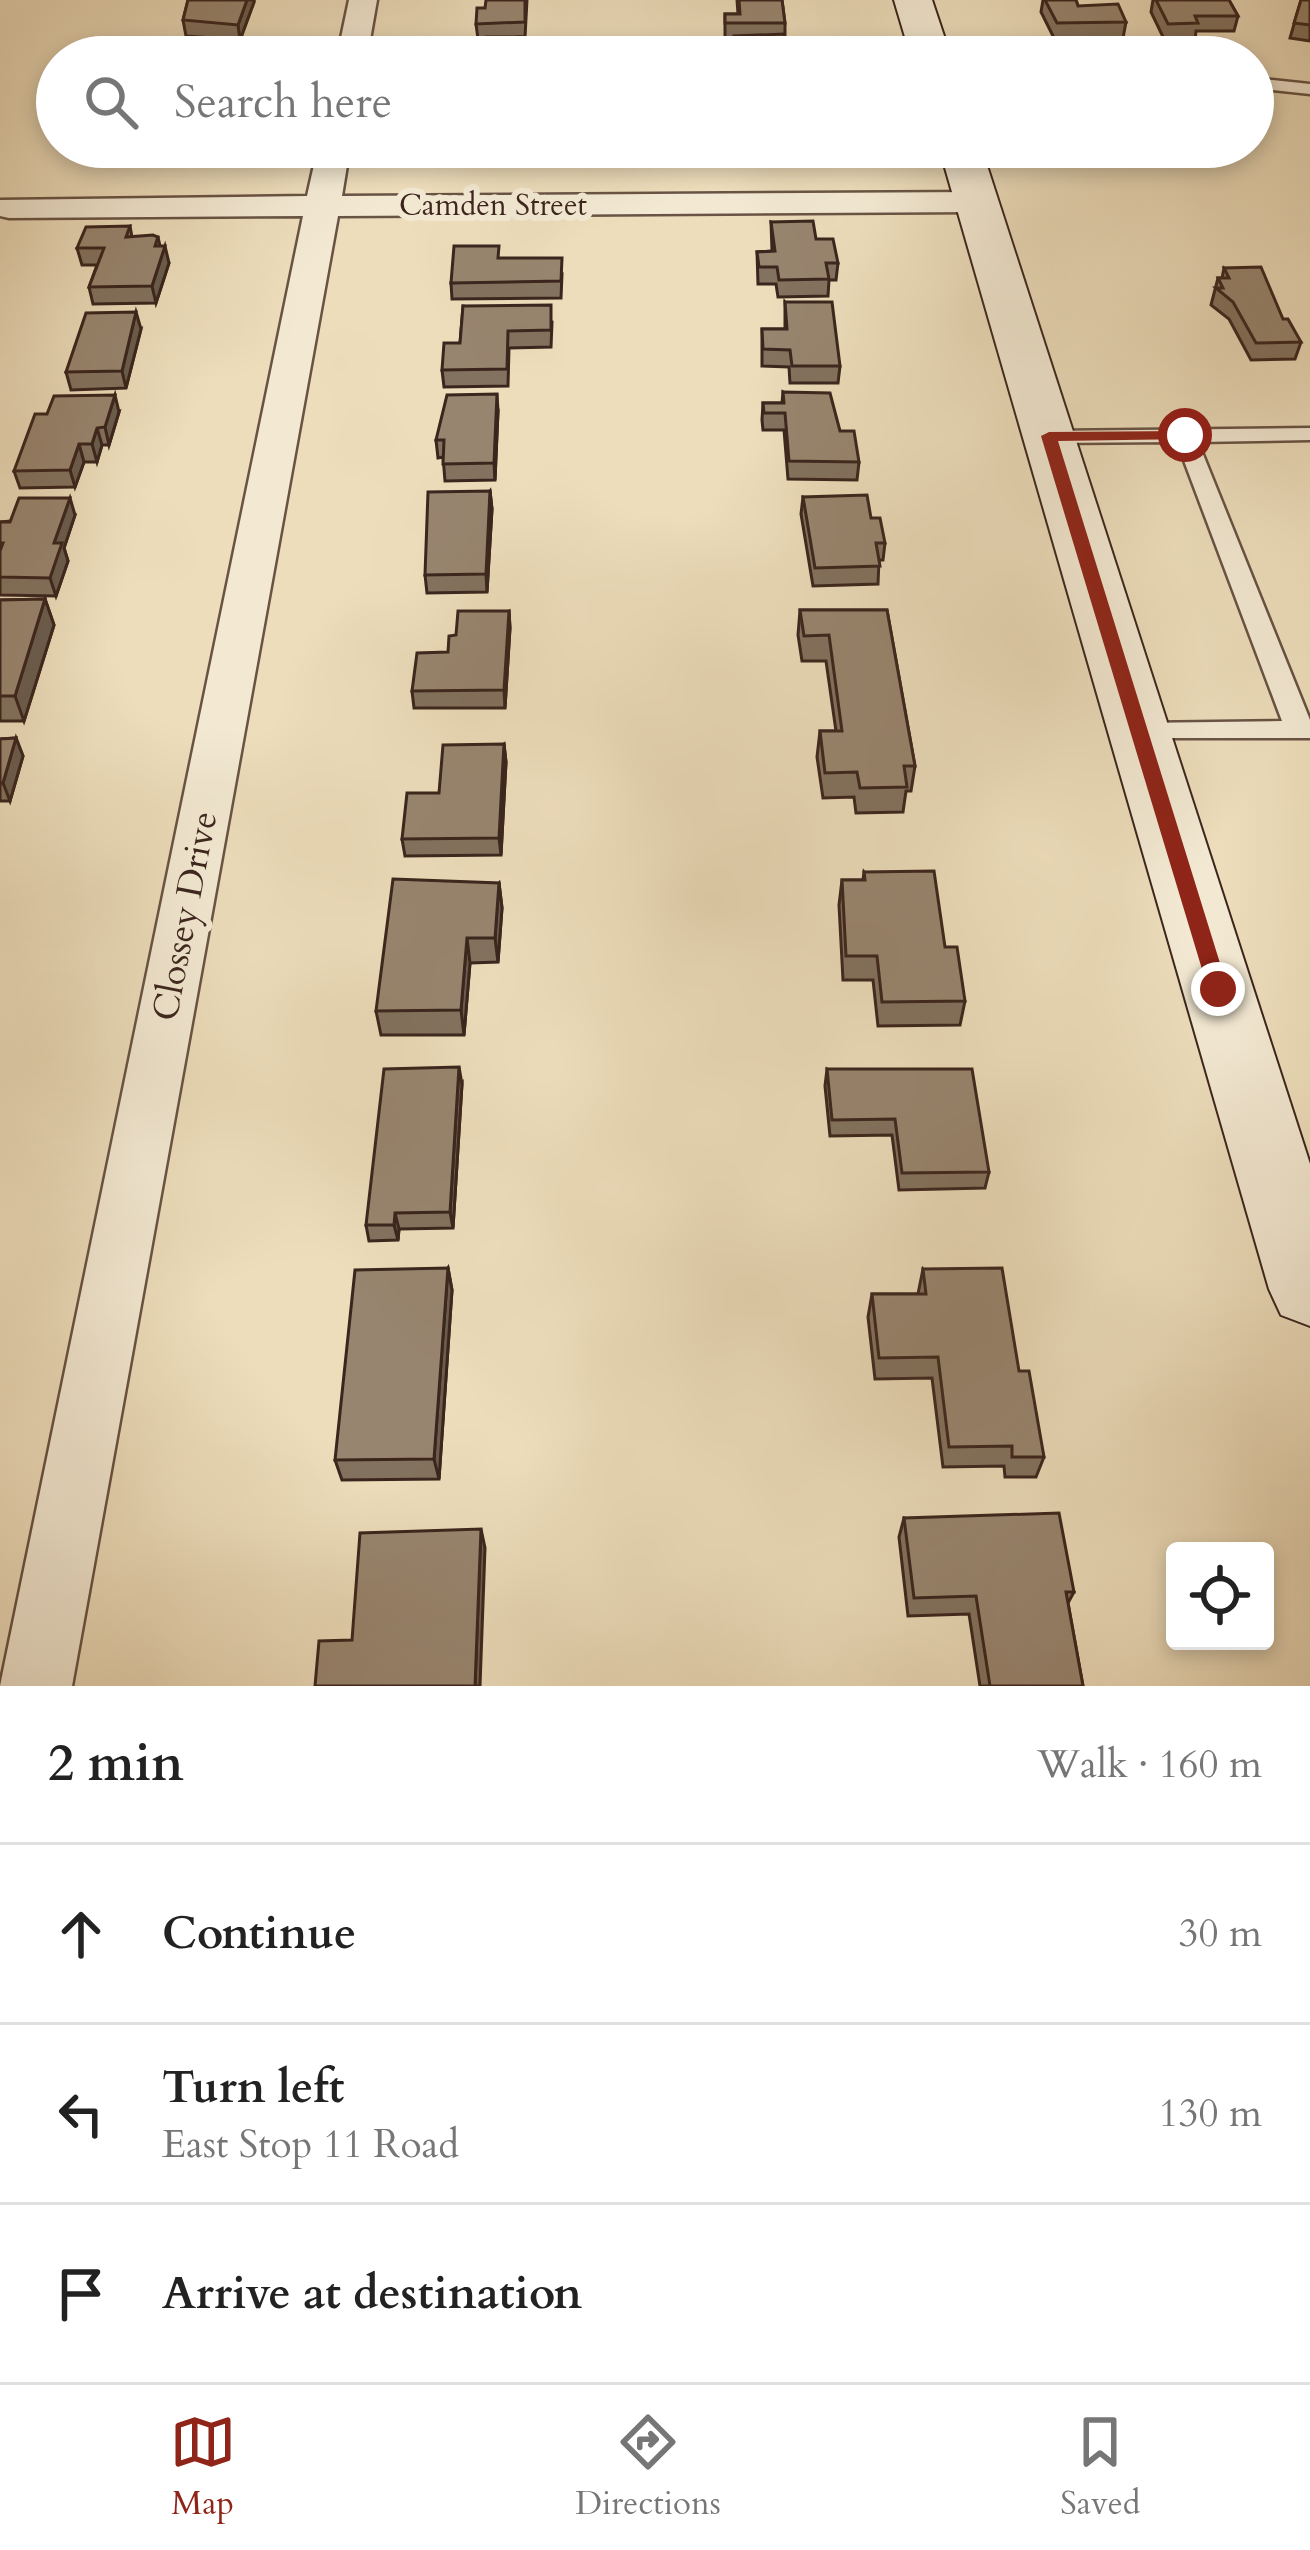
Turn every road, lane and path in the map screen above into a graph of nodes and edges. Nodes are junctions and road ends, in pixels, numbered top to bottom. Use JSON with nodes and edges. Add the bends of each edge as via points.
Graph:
{"nodes":[{"id":1,"x":363,"y":0,"type":"edge"},
{"id":2,"x":914,"y":0,"type":"edge"},
{"id":3,"x":356,"y":36,"type":"edge"},
{"id":4,"x":925,"y":36,"type":"edge"},
{"id":5,"x":1274,"y":85,"type":"edge"},
{"id":6,"x":1310,"y":89,"type":"edge"},
{"id":7,"x":330,"y":168,"type":"edge"},
{"id":8,"x":968,"y":175,"type":"edge"},
{"id":9,"x":323,"y":206,"type":"junction"},
{"id":10,"x":9,"y":208,"type":"dead end"},
{"id":11,"x":1310,"y":434,"type":"edge"},
{"id":12,"x":1185,"y":435,"type":"junction"},
{"id":13,"x":1049,"y":436,"type":"junction"},
{"id":14,"x":1304,"y":729,"type":"edge"},
{"id":15,"x":1139,"y":732,"type":"junction"},
{"id":16,"x":1310,"y":1289,"type":"edge"},
{"id":17,"x":35,"y":1686,"type":"edge"}],
"edges":[{"from":1,"to":3,"type":"street"},
{"from":2,"to":4,"type":"main road"},
{"from":5,"to":6,"type":"lane"},
{"from":7,"to":9,"type":"street","name":"Clossey Drive"},
{"from":8,"to":9,"type":"street","name":"Camden Street"},
{"from":8,"to":13,"type":"main road"},
{"from":9,"to":10,"type":"street","name":"Camden Street"},
{"from":9,"to":17,"type":"street","name":"Clossey Drive"},
{"from":11,"to":12,"type":"lane"},
{"from":12,"to":13,"type":"lane"},
{"from":12,"to":14,"type":"lane"},
{"from":13,"to":15,"type":"main road"},
{"from":14,"to":15,"type":"lane"},
{"from":15,"to":16,"type":"main road"}]}
